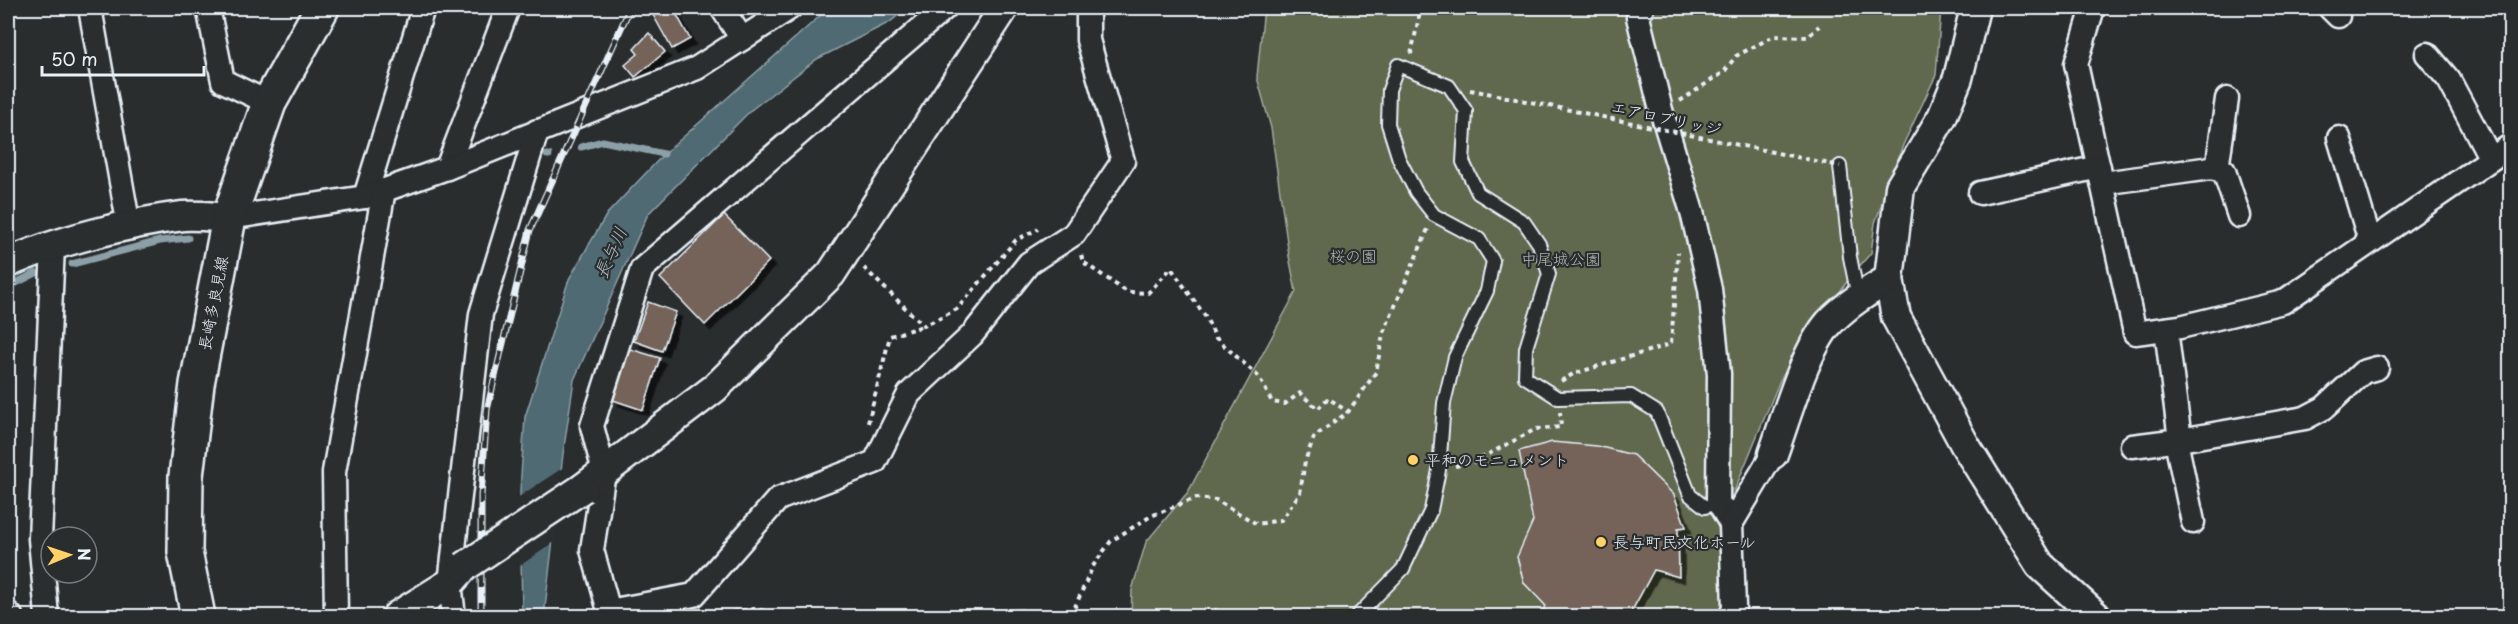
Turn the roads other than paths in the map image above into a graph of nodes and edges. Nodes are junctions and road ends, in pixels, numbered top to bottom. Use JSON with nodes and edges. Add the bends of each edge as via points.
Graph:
{"nodes":[{"id":1,"x":90,"y":8,"type":"edge"},
{"id":2,"x":208,"y":8,"type":"edge"},
{"id":3,"x":322,"y":8,"type":"edge"},
{"id":4,"x":423,"y":8,"type":"edge"},
{"id":5,"x":508,"y":8,"type":"edge"},
{"id":6,"x":722,"y":8,"type":"edge"},
{"id":7,"x":790,"y":8,"type":"edge"},
{"id":8,"x":945,"y":8,"type":"edge"},
{"id":9,"x":1004,"y":8,"type":"edge"},
{"id":10,"x":1088,"y":8,"type":"edge"},
{"id":11,"x":1642,"y":8,"type":"edge"},
{"id":12,"x":1975,"y":8,"type":"edge"},
{"id":13,"x":2093,"y":8,"type":"edge"},
{"id":14,"x":742,"y":39,"type":"junction"},
{"id":15,"x":2427,"y":54,"type":"dead end"},
{"id":16,"x":2227,"y":99,"type":"dead end"},
{"id":17,"x":269,"y":103,"type":"junction"},
{"id":18,"x":537,"y":131,"type":"junction"},
{"id":19,"x":2340,"y":138,"type":"dead end"},
{"id":20,"x":2511,"y":146,"type":"edge"},
{"id":21,"x":2491,"y":159,"type":"junction"},
{"id":22,"x":1840,"y":166,"type":"road end"},
{"id":23,"x":447,"y":168,"type":"junction"},
{"id":24,"x":2217,"y":170,"type":"junction"},
{"id":25,"x":2101,"y":175,"type":"junction"},
{"id":26,"x":375,"y":193,"type":"junction"},
{"id":27,"x":1980,"y":193,"type":"dead end"},
{"id":28,"x":2239,"y":216,"type":"dead end"},
{"id":29,"x":229,"y":218,"type":"junction"},
{"id":30,"x":129,"y":227,"type":"junction"},
{"id":31,"x":2370,"y":241,"type":"junction"},
{"id":32,"x":53,"y":246,"type":"junction"},
{"id":33,"x":8,"y":263,"type":"edge"},
{"id":34,"x":1888,"y":279,"type":"junction"},
{"id":35,"x":1858,"y":297,"type":"junction"},
{"id":36,"x":2166,"y":329,"type":"junction"},
{"id":37,"x":2377,"y":368,"type":"dead end"},
{"id":38,"x":2178,"y":440,"type":"junction"},
{"id":39,"x":2132,"y":446,"type":"dead end"},
{"id":40,"x":1773,"y":454,"type":"joint"},
{"id":41,"x":593,"y":480,"type":"junction"},
{"id":42,"x":1718,"y":502,"type":"junction"},
{"id":43,"x":2193,"y":522,"type":"dead end"},
{"id":44,"x":1731,"y":524,"type":"junction"},
{"id":45,"x":457,"y":575,"type":"junction"},
{"id":46,"x":8,"y":613,"type":"edge"},
{"id":47,"x":608,"y":614,"type":"edge"},
{"id":48,"x":11,"y":616,"type":"edge"},
{"id":49,"x":47,"y":616,"type":"edge"},
{"id":50,"x":198,"y":616,"type":"edge"},
{"id":51,"x":336,"y":616,"type":"edge"},
{"id":52,"x":397,"y":616,"type":"edge"},
{"id":53,"x":454,"y":616,"type":"edge"},
{"id":54,"x":1357,"y":616,"type":"edge"},
{"id":55,"x":1731,"y":616,"type":"edge"},
{"id":56,"x":2096,"y":616,"type":"edge"}],
"edges":[{"from":1,"to":30,"type":"street"},
{"from":2,"to":17,"type":"street","via":[[223,81]]},
{"from":3,"to":17,"type":"main road","name":"長崎多良見線"},
{"from":4,"to":26,"type":"street"},
{"from":5,"to":23,"type":"street"},
{"from":6,"to":14,"type":"street"},
{"from":7,"to":14,"type":"street"},
{"from":8,"to":41,"type":"street","via":[[642,269],[592,426]]},
{"from":9,"to":41,"type":"street","via":[[831,274],[715,388]]},
{"from":10,"to":47,"type":"street","via":[[1088,40],[1123,161],[1074,234],[1029,262],[972,335],[909,394],[875,462],[778,499],[694,595]]},
{"from":11,"to":42,"type":"street","via":[[1638,17],[1710,289],[1719,374]]},
{"from":12,"to":34,"type":"street","via":[[1958,78],[1942,117],[1900,187]]},
{"from":13,"to":25,"type":"street","via":[[2076,64]]},
{"from":14,"to":18,"type":"street","via":[[697,68]]},
{"from":15,"to":21,"type":"street","via":[[2449,80]]},
{"from":16,"to":24,"type":"street"},
{"from":17,"to":29,"type":"main road","name":"長崎多良見線"},
{"from":18,"to":23,"type":"street"},
{"from":18,"to":45,"type":"street","via":[[481,314]]},
{"from":19,"to":31,"type":"street"},
{"from":20,"to":21,"type":"street"},
{"from":21,"to":31,"type":"street"},
{"from":22,"to":35,"type":"lane"},
{"from":23,"to":26,"type":"street"},
{"from":24,"to":25,"type":"street"},
{"from":24,"to":28,"type":"street","via":[[2224,171]]},
{"from":25,"to":27,"type":"street"},
{"from":25,"to":36,"type":"street","via":[[2135,333]]},
{"from":26,"to":29,"type":"street"},
{"from":26,"to":51,"type":"street","via":[[334,472]]},
{"from":29,"to":30,"type":"street","via":[[184,216]]},
{"from":29,"to":50,"type":"main road","name":"長崎多良見線","via":[[196,384],[186,476],[185,552]]},
{"from":30,"to":32,"type":"street"},
{"from":31,"to":36,"type":"street","via":[[2283,302]]},
{"from":32,"to":33,"type":"street"},
{"from":32,"to":49,"type":"street","via":[[40,538]]},
{"from":34,"to":35,"type":"street"},
{"from":34,"to":56,"type":"street","via":[[1896,317],[1965,445],[2040,565]]},
{"from":35,"to":40,"type":"street","via":[[1828,325],[1812,352]]},
{"from":36,"to":38,"type":"street"},
{"from":37,"to":38,"type":"street","via":[[2363,372],[2325,408],[2305,418]]},
{"from":38,"to":39,"type":"street"},
{"from":38,"to":43,"type":"street"},
{"from":40,"to":44,"type":"street"},
{"from":41,"to":45,"type":"street","bridge":true},
{"from":41,"to":47,"type":"street","via":[[592,550]]},
{"from":42,"to":44,"type":"street"},
{"from":42,"to":54,"type":"lane","via":[[1705,507],[1690,495],[1657,412],[1631,396],[1558,398],[1525,377],[1526,348],[1549,274],[1539,244],[1524,222],[1478,193],[1463,162],[1466,111],[1449,86],[1398,65],[1392,82],[1388,124],[1399,159],[1434,215],[1479,239],[1493,261],[1487,291],[1455,357],[1444,403],[1439,470],[1431,510],[1403,569]]},
{"from":44,"to":55,"type":"street"},
{"from":45,"to":52,"type":"street"},
{"from":45,"to":53,"type":"street"},
{"from":46,"to":48,"type":"street"}]}
